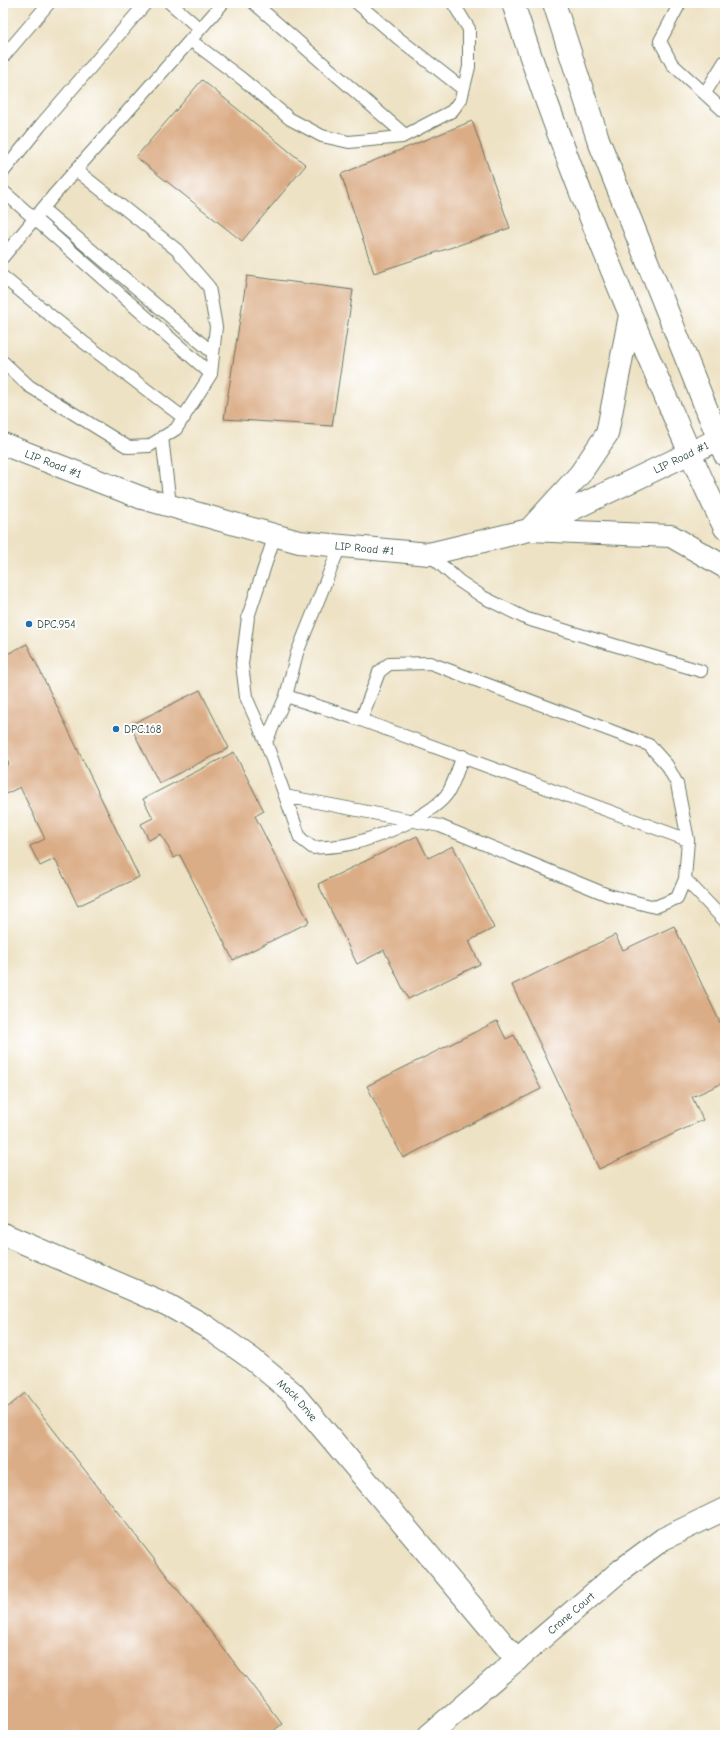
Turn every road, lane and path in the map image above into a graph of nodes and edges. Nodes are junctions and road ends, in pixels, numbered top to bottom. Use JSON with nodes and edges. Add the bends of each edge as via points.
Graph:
{"nodes":[{"id":1,"x":49,"y":3,"type":"edge"},
{"id":2,"x":146,"y":3,"type":"edge"},
{"id":3,"x":170,"y":3,"type":"edge"},
{"id":4,"x":222,"y":3,"type":"edge"},
{"id":5,"x":254,"y":3,"type":"edge"},
{"id":6,"x":357,"y":3,"type":"edge"},
{"id":7,"x":454,"y":3,"type":"edge"},
{"id":8,"x":513,"y":3,"type":"edge"},
{"id":9,"x":554,"y":3,"type":"edge"},
{"id":10,"x":680,"y":3,"type":"edge"},
{"id":11,"x":200,"y":29,"type":"junction"},
{"id":12,"x":190,"y":40,"type":"junction"},
{"id":13,"x":3,"y":57,"type":"edge"},
{"id":14,"x":725,"y":60,"type":"edge"},
{"id":15,"x":463,"y":89,"type":"junction"},
{"id":16,"x":705,"y":93,"type":"junction"},
{"id":17,"x":725,"y":112,"type":"edge"},
{"id":18,"x":405,"y":135,"type":"junction"},
{"id":19,"x":76,"y":170,"type":"junction"},
{"id":20,"x":3,"y":172,"type":"edge"},
{"id":21,"x":3,"y":191,"type":"edge"},
{"id":22,"x":39,"y":214,"type":"junction"},
{"id":23,"x":3,"y":257,"type":"edge"},
{"id":24,"x":3,"y":277,"type":"edge"},
{"id":25,"x":630,"y":315,"type":"junction"},
{"id":26,"x":213,"y":353,"type":"junction"},
{"id":27,"x":3,"y":362,"type":"edge"},
{"id":28,"x":211,"y":374,"type":"junction"},
{"id":29,"x":184,"y":418,"type":"junction"},
{"id":30,"x":162,"y":437,"type":"junction"},
{"id":31,"x":3,"y":444,"type":"edge"},
{"id":32,"x":722,"y":447,"type":"edge"},
{"id":33,"x":690,"y":452,"type":"junction"},
{"id":34,"x":170,"y":505,"type":"junction"},
{"id":35,"x":725,"y":528,"type":"edge"},
{"id":36,"x":529,"y":530,"type":"junction"},
{"id":37,"x":275,"y":535,"type":"junction"},
{"id":38,"x":340,"y":546,"type":"junction"},
{"id":39,"x":429,"y":554,"type":"junction"},
{"id":40,"x":725,"y":567,"type":"edge"},
{"id":41,"x":701,"y":671,"type":"dead end"},
{"id":42,"x":286,"y":696,"type":"junction"},
{"id":43,"x":361,"y":720,"type":"junction"},
{"id":44,"x":266,"y":742,"type":"junction"},
{"id":45,"x":463,"y":756,"type":"junction"},
{"id":46,"x":285,"y":796,"type":"junction"},
{"id":47,"x":411,"y":820,"type":"junction"},
{"id":48,"x":688,"y":840,"type":"junction"},
{"id":49,"x":685,"y":879,"type":"junction"},
{"id":50,"x":725,"y":921,"type":"edge"},
{"id":51,"x":3,"y":1234,"type":"edge"},
{"id":52,"x":725,"y":1509,"type":"edge"},
{"id":53,"x":517,"y":1660,"type":"junction"},
{"id":54,"x":429,"y":1735,"type":"edge"}],
"edges":[{"from":1,"to":13,"type":"lane"},
{"from":2,"to":20,"type":"lane"},
{"from":3,"to":11,"type":"lane"},
{"from":4,"to":11,"type":"lane"},
{"from":5,"to":18,"type":"lane"},
{"from":6,"to":15,"type":"lane"},
{"from":7,"to":15,"type":"lane","via":[[469,29],[469,67]]},
{"from":8,"to":25,"type":"street","via":[[532,61]]},
{"from":9,"to":32,"type":"street","via":[[598,139]]},
{"from":10,"to":16,"type":"lane","via":[[660,41],[672,64]]},
{"from":11,"to":12,"type":"lane"},
{"from":12,"to":18,"type":"lane","via":[[290,119],[322,136],[349,142]]},
{"from":12,"to":19,"type":"lane"},
{"from":14,"to":16,"type":"lane"},
{"from":15,"to":18,"type":"lane","via":[[461,99],[452,111]]},
{"from":16,"to":17,"type":"lane"},
{"from":19,"to":22,"type":"lane"},
{"from":19,"to":26,"type":"lane","via":[[177,250],[209,287],[216,327]]},
{"from":21,"to":22,"type":"lane"},
{"from":22,"to":23,"type":"lane"},
{"from":22,"to":26,"type":"lane"},
{"from":22,"to":28,"type":"lane","via":[[161,332]]},
{"from":24,"to":29,"type":"lane"},
{"from":25,"to":33,"type":"street"},
{"from":25,"to":36,"type":"street","via":[[607,434],[580,474]]},
{"from":26,"to":28,"type":"lane"},
{"from":27,"to":30,"type":"lane","via":[[29,386],[128,447],[149,446]]},
{"from":28,"to":29,"type":"lane"},
{"from":29,"to":30,"type":"lane","via":[[176,429]]},
{"from":30,"to":34,"type":"lane"},
{"from":31,"to":34,"type":"street","name":"LIP Road #1","via":[[142,498]]},
{"from":32,"to":33,"type":"street","name":"LIP Road #1"},
{"from":33,"to":35,"type":"street"},
{"from":33,"to":36,"type":"street","name":"LIP Road #1"},
{"from":34,"to":37,"type":"street","name":"LIP Road #1"},
{"from":36,"to":39,"type":"street","name":"LIP Road #1"},
{"from":36,"to":40,"type":"street","via":[[671,536]]},
{"from":37,"to":38,"type":"street","name":"LIP Road #1","via":[[299,542]]},
{"from":37,"to":44,"type":"lane","via":[[248,617],[242,664],[246,697]]},
{"from":38,"to":39,"type":"street","name":"LIP Road #1"},
{"from":38,"to":42,"type":"lane","via":[[297,653]]},
{"from":39,"to":41,"type":"lane","via":[[459,581],[483,597],[527,619]]},
{"from":42,"to":43,"type":"lane"},
{"from":42,"to":44,"type":"lane"},
{"from":43,"to":45,"type":"lane"},
{"from":43,"to":48,"type":"lane","via":[[379,672],[389,664],[430,663],[649,745],[667,764],[677,784]]},
{"from":44,"to":46,"type":"lane"},
{"from":45,"to":47,"type":"lane","via":[[448,791],[435,806]]},
{"from":45,"to":48,"type":"lane"},
{"from":46,"to":47,"type":"lane"},
{"from":46,"to":47,"type":"lane","via":[[300,838],[313,848],[349,845],[383,834]]},
{"from":47,"to":49,"type":"lane","via":[[440,826],[608,895],[655,907],[677,898]]},
{"from":48,"to":49,"type":"lane"},
{"from":49,"to":50,"type":"lane"},
{"from":51,"to":53,"type":"street","name":"Mack Drive","via":[[168,1305],[208,1327],[287,1389]]},
{"from":52,"to":53,"type":"street","name":"Crane Court","via":[[663,1539],[621,1570]]},
{"from":53,"to":54,"type":"street","name":"Crane Court"}]}
